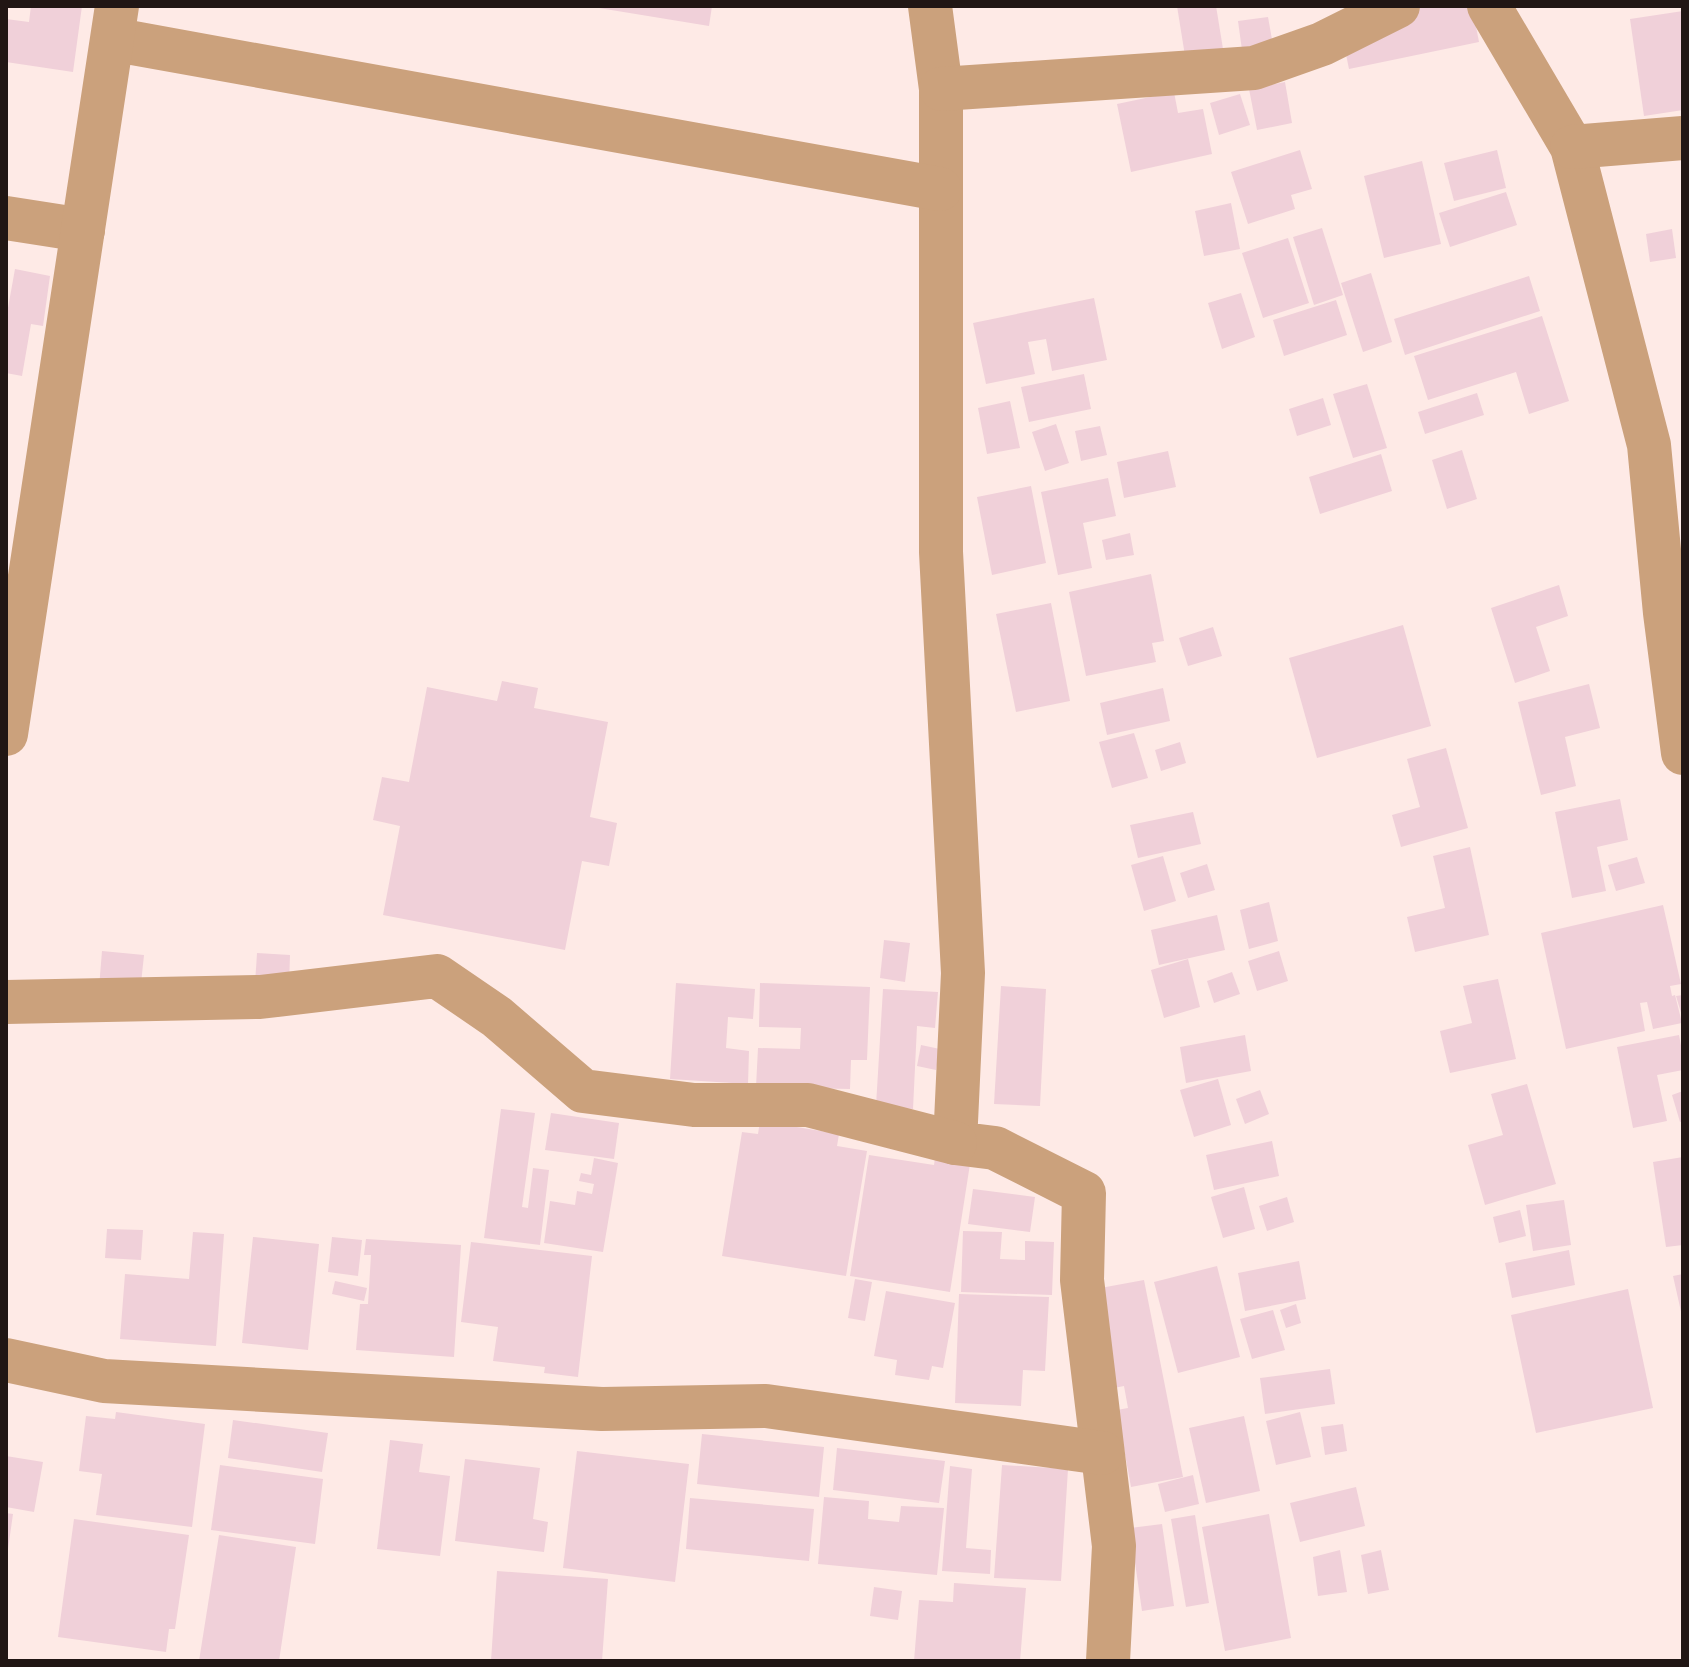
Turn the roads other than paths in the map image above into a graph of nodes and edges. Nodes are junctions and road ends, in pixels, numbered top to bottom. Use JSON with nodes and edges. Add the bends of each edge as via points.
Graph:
{"nodes":[{"id":1,"x":930,"y":6,"type":"edge"},
{"id":2,"x":1398,"y":6,"type":"edge"},
{"id":3,"x":1489,"y":6,"type":"edge"},
{"id":4,"x":125,"y":25,"type":"edge"},
{"id":5,"x":941,"y":89,"type":"junction"},
{"id":6,"x":1683,"y":138,"type":"edge"},
{"id":7,"x":1572,"y":147,"type":"junction"},
{"id":8,"x":940,"y":189,"type":"junction"},
{"id":9,"x":6,"y":218,"type":"edge"},
{"id":10,"x":83,"y":230,"type":"junction"},
{"id":11,"x":1666,"y":443,"type":"edge"},
{"id":12,"x":1674,"y":612,"type":"edge"},
{"id":13,"x":6,"y":734,"type":"edge"},
{"id":14,"x":1683,"y":753,"type":"edge"},
{"id":15,"x":6,"y":1002,"type":"edge"},
{"id":16,"x":955,"y":1143,"type":"junction"},
{"id":17,"x":6,"y":1360,"type":"edge"},
{"id":18,"x":1102,"y":1453,"type":"junction"},
{"id":19,"x":1108,"y":1661,"type":"edge"}],
"edges":[{"from":1,"to":5,"type":"street"},
{"from":2,"to":5,"type":"street","via":[[1322,44],[1254,68]]},
{"from":3,"to":7,"type":"street"},
{"from":4,"to":8,"type":"street"},
{"from":4,"to":10,"type":"street"},
{"from":5,"to":8,"type":"street"},
{"from":6,"to":7,"type":"street"},
{"from":7,"to":11,"type":"street"},
{"from":8,"to":16,"type":"street","via":[[941,552],[963,973]]},
{"from":9,"to":10,"type":"street"},
{"from":10,"to":13,"type":"street"},
{"from":11,"to":12,"type":"street"},
{"from":12,"to":14,"type":"street"},
{"from":15,"to":16,"type":"street","via":[[260,997],[437,976],[497,1017],[583,1091],[694,1105],[808,1105]]},
{"from":16,"to":18,"type":"street","via":[[995,1148],[1084,1193],[1082,1280]]},
{"from":17,"to":18,"type":"street","via":[[119,1382],[602,1409],[766,1406]]},
{"from":18,"to":19,"type":"street","via":[[1114,1546]]}]}
